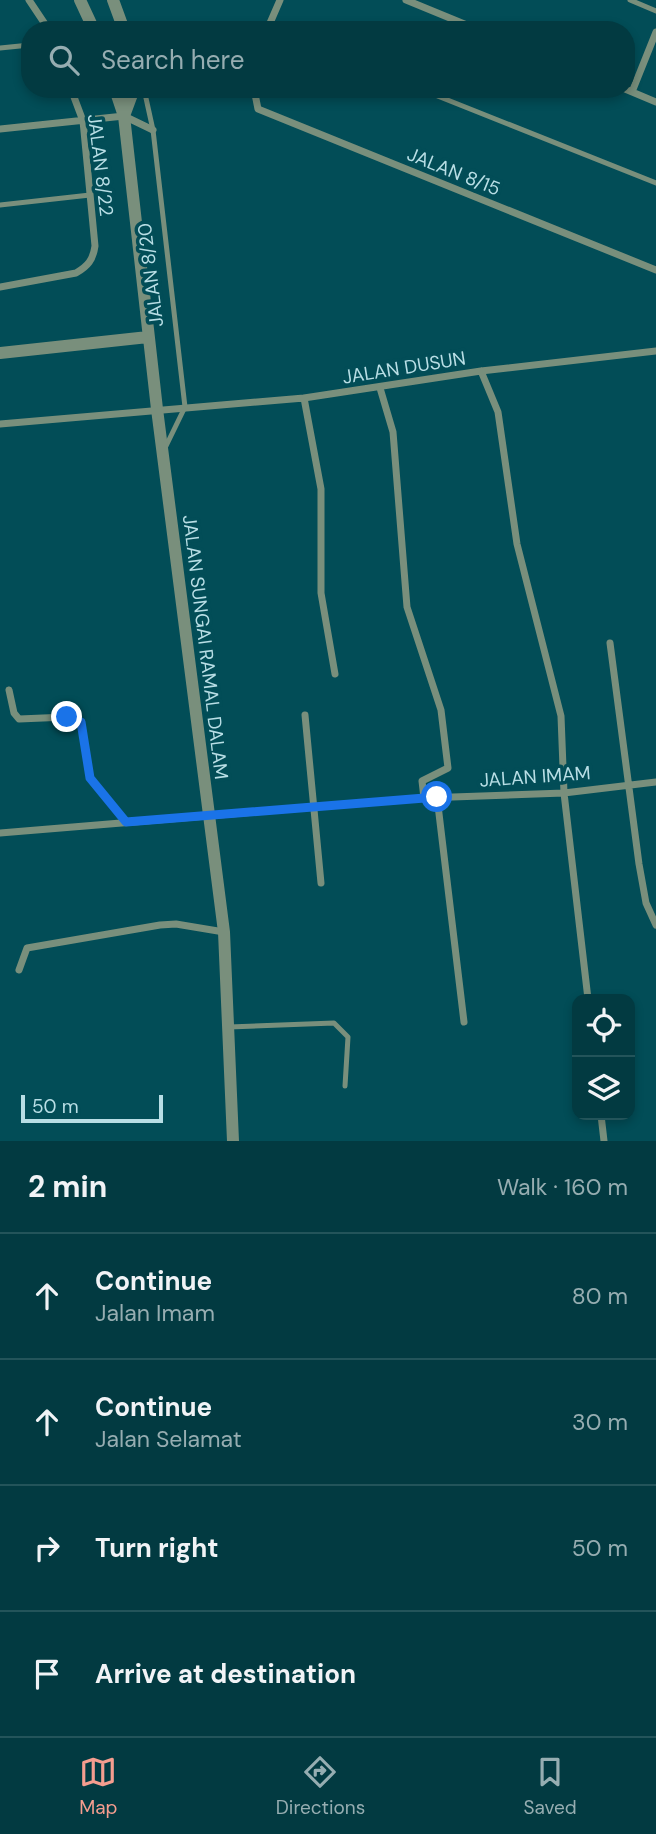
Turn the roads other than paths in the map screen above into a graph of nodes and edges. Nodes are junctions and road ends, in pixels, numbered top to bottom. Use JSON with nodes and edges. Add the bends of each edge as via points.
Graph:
{"nodes":[{"id":1,"x":29,"y":0,"type":"edge"},
{"id":2,"x":80,"y":0,"type":"edge"},
{"id":3,"x":113,"y":0,"type":"edge"},
{"id":4,"x":280,"y":0,"type":"edge"},
{"id":5,"x":406,"y":0,"type":"edge"},
{"id":6,"x":630,"y":0,"type":"edge"},
{"id":7,"x":656,"y":11,"type":"edge"},
{"id":8,"x":42,"y":21,"type":"edge"},
{"id":9,"x":90,"y":21,"type":"edge"},
{"id":10,"x":121,"y":21,"type":"edge"},
{"id":11,"x":271,"y":21,"type":"edge"},
{"id":12,"x":457,"y":21,"type":"edge"},
{"id":13,"x":656,"y":32,"type":"edge"},
{"id":14,"x":21,"y":46,"type":"edge"},
{"id":15,"x":0,"y":48,"type":"edge"},
{"id":16,"x":635,"y":76,"type":"edge"},
{"id":17,"x":635,"y":94,"type":"edge"},
{"id":18,"x":74,"y":98,"type":"edge"},
{"id":19,"x":118,"y":98,"type":"edge"},
{"id":20,"x":131,"y":98,"type":"edge"},
{"id":21,"x":146,"y":98,"type":"edge"},
{"id":22,"x":256,"y":98,"type":"edge"},
{"id":23,"x":443,"y":98,"type":"edge"},
{"id":24,"x":656,"y":102,"type":"edge"},
{"id":25,"x":124,"y":116,"type":"junction"},
{"id":26,"x":83,"y":121,"type":"junction"},
{"id":27,"x":0,"y":129,"type":"edge"},
{"id":28,"x":153,"y":130,"type":"junction"},
{"id":29,"x":656,"y":183,"type":"edge"},
{"id":30,"x":90,"y":195,"type":"junction"},
{"id":31,"x":0,"y":205,"type":"edge"},
{"id":32,"x":656,"y":270,"type":"edge"},
{"id":33,"x":0,"y":287,"type":"edge"},
{"id":34,"x":148,"y":337,"type":"junction"},
{"id":35,"x":656,"y":351,"type":"edge"},
{"id":36,"x":0,"y":353,"type":"edge"},
{"id":37,"x":481,"y":371,"type":"junction"},
{"id":38,"x":380,"y":388,"type":"junction"},
{"id":39,"x":304,"y":398,"type":"junction"},
{"id":40,"x":185,"y":407,"type":"junction"},
{"id":41,"x":157,"y":409,"type":"junction"},
{"id":42,"x":0,"y":424,"type":"edge"},
{"id":43,"x":162,"y":453,"type":"junction"},
{"id":44,"x":610,"y":643,"type":"dead end"},
{"id":45,"x":335,"y":674,"type":"dead end"},
{"id":46,"x":9,"y":690,"type":"dead end"},
{"id":47,"x":305,"y":715,"type":"dead end"},
{"id":48,"x":656,"y":782,"type":"edge"},
{"id":49,"x":628,"y":784,"type":"junction"},
{"id":50,"x":564,"y":793,"type":"junction"},
{"id":51,"x":437,"y":797,"type":"junction"},
{"id":52,"x":424,"y":798,"type":"junction"},
{"id":53,"x":314,"y":808,"type":"junction"},
{"id":54,"x":207,"y":815,"type":"junction"},
{"id":55,"x":126,"y":822,"type":"junction"},
{"id":56,"x":0,"y":833,"type":"edge"},
{"id":57,"x":321,"y":883,"type":"dead end"},
{"id":58,"x":656,"y":925,"type":"edge"},
{"id":59,"x":224,"y":932,"type":"junction"},
{"id":60,"x":19,"y":970,"type":"dead end"},
{"id":61,"x":587,"y":994,"type":"edge"},
{"id":62,"x":464,"y":1022,"type":"dead end"},
{"id":63,"x":229,"y":1027,"type":"junction"},
{"id":64,"x":345,"y":1086,"type":"dead end"},
{"id":65,"x":602,"y":1120,"type":"edge"},
{"id":66,"x":233,"y":1141,"type":"edge"},
{"id":67,"x":604,"y":1141,"type":"edge"}],
"edges":[{"from":1,"to":8,"type":"street"},
{"from":2,"to":9,"type":"street"},
{"from":3,"to":10,"type":"street"},
{"from":4,"to":11,"type":"street"},
{"from":5,"to":12,"type":"street"},
{"from":6,"to":7,"type":"lane"},
{"from":13,"to":16,"type":"street"},
{"from":14,"to":15,"type":"lane"},
{"from":17,"to":24,"type":"street"},
{"from":18,"to":26,"type":"street","name":"JALAN 8/22"},
{"from":19,"to":25,"type":"street","name":"JALAN 8/20"},
{"from":20,"to":25,"type":"street"},
{"from":21,"to":28,"type":"lane","name":"JALAN 8/20"},
{"from":22,"to":32,"type":"street","name":"JALAN 8/15","via":[[258,108]]},
{"from":23,"to":29,"type":"lane"},
{"from":25,"to":26,"type":"street"},
{"from":25,"to":28,"type":"street"},
{"from":25,"to":34,"type":"street","name":"JALAN 8/20"},
{"from":26,"to":27,"type":"street"},
{"from":26,"to":30,"type":"street","name":"JALAN 8/22"},
{"from":28,"to":40,"type":"lane","name":"JALAN 8/20"},
{"from":30,"to":31,"type":"lane"},
{"from":30,"to":33,"type":"street","name":"JALAN 8/22","via":[[95,246],[87,267]]},
{"from":34,"to":36,"type":"street"},
{"from":34,"to":41,"type":"street","name":"JALAN 8/20"},
{"from":35,"to":37,"type":"street","name":"JALAN DUSUN"},
{"from":37,"to":38,"type":"street","name":"JALAN DUSUN"},
{"from":37,"to":50,"type":"street","via":[[498,412],[517,544],[561,716]]},
{"from":38,"to":39,"type":"street","name":"JALAN DUSUN"},
{"from":38,"to":52,"type":"street","via":[[393,432],[407,607],[441,710],[448,768],[422,781]]},
{"from":39,"to":40,"type":"street","name":"JALAN DUSUN"},
{"from":39,"to":45,"type":"street","via":[[321,489],[321,593]]},
{"from":40,"to":41,"type":"street","name":"JALAN DUSUN"},
{"from":40,"to":43,"type":"lane"},
{"from":41,"to":42,"type":"street","name":"JALAN DUSUN"},
{"from":41,"to":43,"type":"street","name":"JALAN SUNGAI RAMAL DALAM"},
{"from":43,"to":54,"type":"street","name":"JALAN SUNGAI RAMAL DALAM"},
{"from":44,"to":49,"type":"street"},
{"from":46,"to":55,"type":"street","via":[[19,719],[67,717],[81,722],[90,778]]},
{"from":47,"to":53,"type":"street"},
{"from":48,"to":49,"type":"street","name":"JALAN IMAM"},
{"from":49,"to":50,"type":"street","name":"JALAN IMAM"},
{"from":49,"to":58,"type":"street","via":[[646,903]]},
{"from":50,"to":51,"type":"street","name":"JALAN IMAM"},
{"from":50,"to":61,"type":"street"},
{"from":51,"to":52,"type":"street","name":"JALAN IMAM"},
{"from":51,"to":62,"type":"street"},
{"from":52,"to":53,"type":"street","name":"JALAN IMAM"},
{"from":53,"to":54,"type":"street","name":"JALAN IMAM"},
{"from":53,"to":57,"type":"street"},
{"from":54,"to":55,"type":"street","name":"JALAN IMAM"},
{"from":54,"to":59,"type":"street","name":"JALAN SUNGAI RAMAL DALAM"},
{"from":55,"to":56,"type":"street","name":"JALAN IMAM"},
{"from":59,"to":60,"type":"street","via":[[168,925],[27,948]]},
{"from":59,"to":63,"type":"street","name":"JALAN SUNGAI RAMAL DALAM"},
{"from":63,"to":64,"type":"lane","via":[[334,1023],[348,1037]]},
{"from":63,"to":66,"type":"street","name":"JALAN SUNGAI RAMAL DALAM"},
{"from":65,"to":67,"type":"street"}]}
